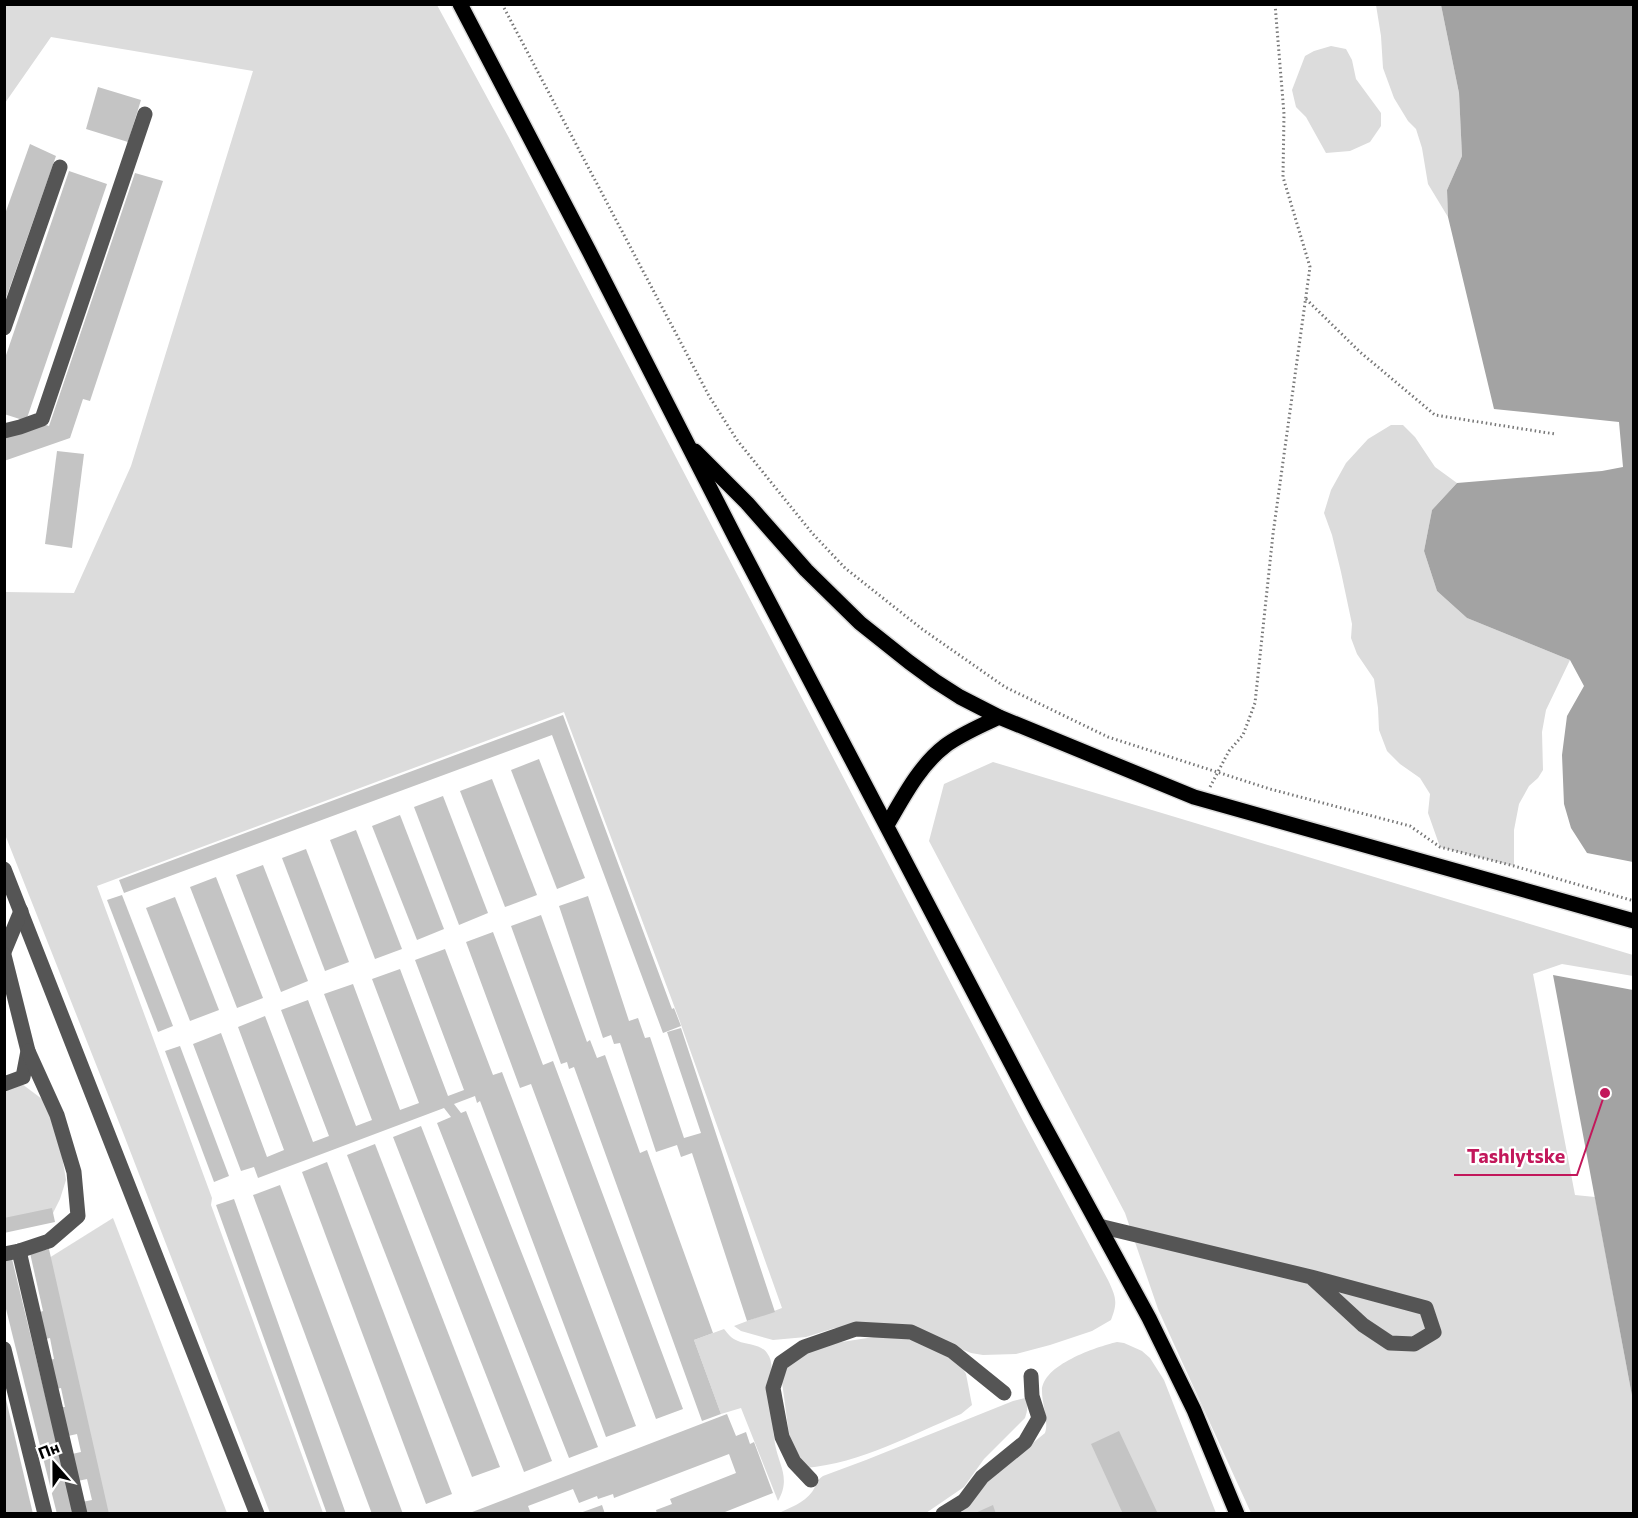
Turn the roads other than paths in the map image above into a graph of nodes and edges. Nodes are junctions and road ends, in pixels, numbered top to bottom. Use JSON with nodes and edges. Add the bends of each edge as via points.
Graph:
{"nodes":[{"id":1,"x":460,"y":4,"type":"edge"},
{"id":2,"x":145,"y":114,"type":"dead end"},
{"id":3,"x":60,"y":168,"type":"dead end"},
{"id":4,"x":4,"y":328,"type":"edge"},
{"id":5,"x":4,"y":431,"type":"edge"},
{"id":6,"x":686,"y":443,"type":"junction"},
{"id":7,"x":999,"y":717,"type":"junction"},
{"id":8,"x":887,"y":825,"type":"junction"},
{"id":9,"x":4,"y":869,"type":"edge"},
{"id":10,"x":21,"y":910,"type":"junction"},
{"id":11,"x":1634,"y":921,"type":"edge"},
{"id":12,"x":4,"y":954,"type":"edge"},
{"id":13,"x":28,"y":1051,"type":"junction"},
{"id":14,"x":4,"y":1084,"type":"edge"},
{"id":15,"x":1099,"y":1226,"type":"junction"},
{"id":16,"x":12,"y":1253,"type":"edge"},
{"id":17,"x":1311,"y":1277,"type":"junction"},
{"id":18,"x":4,"y":1349,"type":"edge"},
{"id":19,"x":1030,"y":1376,"type":"dead end"},
{"id":20,"x":1004,"y":1393,"type":"dead end"},
{"id":21,"x":811,"y":1480,"type":"dead end"},
{"id":22,"x":45,"y":1514,"type":"edge"},
{"id":23,"x":80,"y":1514,"type":"edge"},
{"id":24,"x":257,"y":1514,"type":"edge"},
{"id":25,"x":943,"y":1514,"type":"edge"},
{"id":26,"x":1237,"y":1514,"type":"edge"}],
"edges":[{"from":1,"to":6,"type":"main road"},
{"from":2,"to":5,"type":"street","via":[[42,419]]},
{"from":3,"to":4,"type":"street"},
{"from":6,"to":7,"type":"main road","via":[[860,623],[935,681]]},
{"from":6,"to":8,"type":"main road"},
{"from":7,"to":8,"type":"main road","via":[[959,737],[931,758]]},
{"from":7,"to":11,"type":"main road","via":[[1202,800]]},
{"from":8,"to":15,"type":"main road"},
{"from":9,"to":10,"type":"street"},
{"from":10,"to":12,"type":"street"},
{"from":10,"to":24,"type":"street"},
{"from":12,"to":13,"type":"street"},
{"from":13,"to":14,"type":"street","via":[[23,1077]]},
{"from":13,"to":16,"type":"street","via":[[57,1115],[74,1172],[78,1216],[49,1241]]},
{"from":15,"to":17,"type":"street"},
{"from":15,"to":26,"type":"main road","via":[[1183,1388]]},
{"from":16,"to":23,"type":"street"},
{"from":17,"to":17,"type":"street","via":[[1426,1308],[1434,1332],[1414,1344],[1390,1343],[1363,1325]]},
{"from":18,"to":22,"type":"street"},
{"from":19,"to":25,"type":"street","via":[[1039,1418],[1025,1442],[982,1477],[964,1501]]},
{"from":20,"to":21,"type":"street","via":[[952,1351],[911,1332],[856,1329],[804,1347],[781,1363],[773,1388],[782,1437],[794,1462]]}]}
